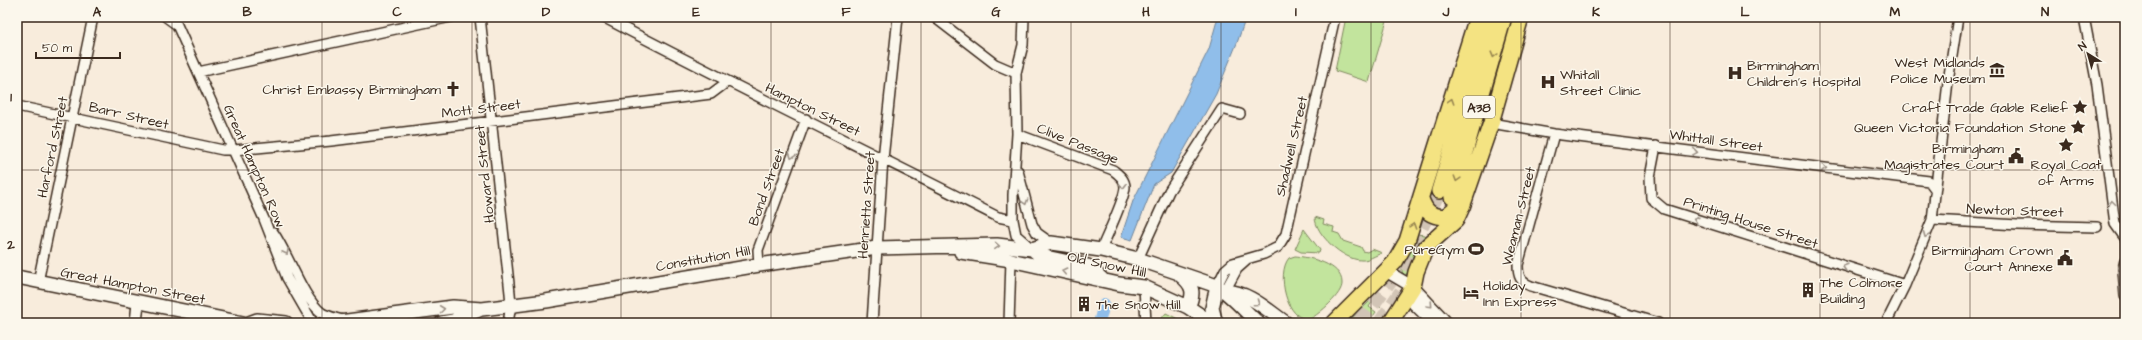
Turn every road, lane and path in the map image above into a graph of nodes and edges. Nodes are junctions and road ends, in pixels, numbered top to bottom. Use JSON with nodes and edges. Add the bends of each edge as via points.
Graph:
{"nodes":[{"id":1,"x":93,"y":17,"type":"edge"},
{"id":2,"x":451,"y":17,"type":"edge"},
{"id":3,"x":480,"y":17,"type":"edge"},
{"id":4,"x":603,"y":17,"type":"edge"},
{"id":5,"x":898,"y":17,"type":"edge"},
{"id":6,"x":934,"y":17,"type":"edge"},
{"id":7,"x":1024,"y":17,"type":"edge"},
{"id":8,"x":1335,"y":17,"type":"edge"},
{"id":9,"x":1477,"y":17,"type":"edge"},
{"id":10,"x":1491,"y":17,"type":"edge"},
{"id":11,"x":1504,"y":17,"type":"edge"},
{"id":12,"x":1521,"y":17,"type":"edge"},
{"id":13,"x":1958,"y":17,"type":"edge"},
{"id":14,"x":2084,"y":17,"type":"edge"},
{"id":15,"x":169,"y":19,"type":"edge"},
{"id":16,"x":198,"y":72,"type":"junction"},
{"id":17,"x":1016,"y":73,"type":"junction"},
{"id":18,"x":727,"y":82,"type":"junction"},
{"id":19,"x":17,"y":106,"type":"edge"},
{"id":20,"x":1240,"y":114,"type":"dead end"},
{"id":21,"x":73,"y":117,"type":"junction"},
{"id":22,"x":806,"y":120,"type":"junction"},
{"id":23,"x":492,"y":121,"type":"junction"},
{"id":24,"x":1491,"y":123,"type":"junction"},
{"id":25,"x":1017,"y":134,"type":"junction"},
{"id":26,"x":1554,"y":134,"type":"junction"},
{"id":27,"x":1656,"y":146,"type":"junction"},
{"id":28,"x":234,"y":150,"type":"junction"},
{"id":29,"x":883,"y":159,"type":"junction"},
{"id":30,"x":1017,"y":164,"type":"junction"},
{"id":31,"x":1468,"y":189,"type":"junction"},
{"id":32,"x":1935,"y":189,"type":"junction"},
{"id":33,"x":1421,"y":199,"type":"junction"},
{"id":34,"x":264,"y":219,"type":"junction"},
{"id":35,"x":1013,"y":220,"type":"junction"},
{"id":36,"x":1932,"y":220,"type":"junction"},
{"id":37,"x":2097,"y":227,"type":"dead end"},
{"id":38,"x":2125,"y":238,"type":"edge"},
{"id":39,"x":1051,"y":243,"type":"junction"},
{"id":40,"x":930,"y":246,"type":"junction"},
{"id":41,"x":877,"y":248,"type":"junction"},
{"id":42,"x":1032,"y":249,"type":"junction"},
{"id":43,"x":1101,"y":250,"type":"junction"},
{"id":44,"x":1119,"y":255,"type":"joint"},
{"id":45,"x":1138,"y":259,"type":"junction"},
{"id":46,"x":1012,"y":260,"type":"junction"},
{"id":47,"x":2125,"y":260,"type":"edge"},
{"id":48,"x":759,"y":265,"type":"junction"},
{"id":49,"x":1386,"y":271,"type":"junction"},
{"id":50,"x":1912,"y":271,"type":"junction"},
{"id":51,"x":1177,"y":273,"type":"junction"},
{"id":52,"x":17,"y":277,"type":"edge"},
{"id":53,"x":1102,"y":279,"type":"junction"},
{"id":54,"x":38,"y":282,"type":"junction"},
{"id":55,"x":1896,"y":282,"type":"junction"},
{"id":56,"x":1906,"y":285,"type":"junction"},
{"id":57,"x":1144,"y":286,"type":"junction"},
{"id":58,"x":1413,"y":286,"type":"junction"},
{"id":59,"x":1221,"y":288,"type":"junction"},
{"id":60,"x":2125,"y":296,"type":"edge"},
{"id":61,"x":138,"y":303,"type":"junction"},
{"id":62,"x":511,"y":305,"type":"junction"},
{"id":63,"x":1188,"y":307,"type":"junction"},
{"id":64,"x":482,"y":309,"type":"junction"},
{"id":65,"x":347,"y":321,"type":"junction"},
{"id":66,"x":136,"y":323,"type":"edge"},
{"id":67,"x":243,"y":323,"type":"edge"},
{"id":68,"x":249,"y":323,"type":"edge"},
{"id":69,"x":286,"y":323,"type":"edge"},
{"id":70,"x":313,"y":323,"type":"edge"},
{"id":71,"x":332,"y":323,"type":"edge"},
{"id":72,"x":442,"y":323,"type":"edge"},
{"id":73,"x":508,"y":323,"type":"edge"},
{"id":74,"x":872,"y":323,"type":"edge"},
{"id":75,"x":1009,"y":323,"type":"edge"},
{"id":76,"x":1146,"y":323,"type":"edge"},
{"id":77,"x":1212,"y":323,"type":"edge"},
{"id":78,"x":1216,"y":323,"type":"edge"},
{"id":79,"x":1258,"y":323,"type":"edge"},
{"id":80,"x":1286,"y":323,"type":"edge"},
{"id":81,"x":1334,"y":323,"type":"edge"},
{"id":82,"x":1390,"y":323,"type":"edge"},
{"id":83,"x":1434,"y":323,"type":"edge"},
{"id":84,"x":1447,"y":323,"type":"edge"},
{"id":85,"x":1658,"y":323,"type":"edge"},
{"id":86,"x":1886,"y":323,"type":"edge"}],
"edges":[{"from":1,"to":21,"type":"street","name":"Harford Street"},
{"from":2,"to":16,"type":"street"},
{"from":3,"to":23,"type":"street","name":"Howard Street"},
{"from":4,"to":18,"type":"street","name":"Hampton Street"},
{"from":5,"to":29,"type":"street","name":"Henrietta Street"},
{"from":6,"to":17,"type":"street","via":[[995,64]]},
{"from":7,"to":17,"type":"street","via":[[1023,45]]},
{"from":8,"to":59,"type":"street","name":"Shadwell Street","via":[[1286,234],[1278,247],[1233,263],[1225,270]]},
{"from":33,"to":9,"type":"highway","one_way":true},
{"from":11,"to":10,"type":"highway","number":"A38","one_way":true,"via":[[1446,194]]},
{"from":12,"to":24,"type":"highway"},
{"from":13,"to":32,"type":"street"},
{"from":38,"to":14,"type":"street","one_way":true,"via":[[2115,224],[2097,85]]},
{"from":15,"to":16,"type":"street","name":"Great Hampton Row","via":[[177,25]]},
{"from":16,"to":28,"type":"street","name":"Great Hampton Row"},
{"from":17,"to":25,"type":"street"},
{"from":18,"to":22,"type":"street","name":"Hampton Street"},
{"from":18,"to":23,"type":"street","name":"Mott Street","via":[[711,94]]},
{"from":19,"to":21,"type":"street","name":"Barr Street"},
{"from":20,"to":45,"type":"street","via":[[1222,109],[1169,191]]},
{"from":21,"to":28,"type":"street","name":"Barr Street","via":[[223,150]]},
{"from":21,"to":54,"type":"street","name":"Harford Street"},
{"from":22,"to":29,"type":"street","name":"Hampton Street"},
{"from":22,"to":48,"type":"street","name":"Bond Street","one_way":true,"via":[[758,250]]},
{"from":23,"to":28,"type":"street","name":"Mott Street"},
{"from":23,"to":62,"type":"street","name":"Howard Street"},
{"from":24,"to":26,"type":"street","name":"Whittall Street"},
{"from":24,"to":31,"type":"highway"},
{"from":25,"to":30,"type":"street"},
{"from":25,"to":43,"type":"street","name":"Clive Passage","one_way":true,"via":[[1113,170],[1123,179],[1125,188]]},
{"from":26,"to":27,"type":"street","name":"Whittall Street"},
{"from":26,"to":85,"type":"street","name":"Weaman Street","via":[[1518,265],[1518,275],[1524,283],[1531,286]]},
{"from":27,"to":32,"type":"street","name":"Whittall Street","one_way":true,"via":[[1929,181]]},
{"from":55,"to":27,"type":"street","name":"Printing House Street","one_way":true,"via":[[1664,209],[1650,198],[1650,177]]},
{"from":28,"to":34,"type":"street","name":"Great Hampton Row"},
{"from":29,"to":35,"type":"street","name":"Hampton Street","via":[[998,217]]},
{"from":29,"to":41,"type":"street","name":"Henrietta Street"},
{"from":30,"to":35,"type":"street"},
{"from":30,"to":39,"type":"street","one_way":true,"via":[[1032,224],[1037,233]]},
{"from":31,"to":33,"type":"highway","via":[[1460,204],[1445,217],[1433,216],[1426,211]]},
{"from":31,"to":58,"type":"highway","via":[[1456,220],[1426,247]]},
{"from":32,"to":36,"type":"street"},
{"from":49,"to":33,"type":"highway","one_way":true,"via":[[1405,247]]},
{"from":34,"to":65,"type":"street","one_way":true,"via":[[284,248],[313,305],[323,314]]},
{"from":34,"to":70,"type":"street","name":"Great Hampton Row","via":[[287,278]]},
{"from":35,"to":42,"type":"street","via":[[1016,235]]},
{"from":36,"to":37,"type":"street","name":"Newton Street"},
{"from":36,"to":50,"type":"street","one_way":true},
{"from":39,"to":42,"type":"main road","name":"Constitution Hill"},
{"from":39,"to":43,"type":"main road","name":"Constitution Hill"},
{"from":40,"to":41,"type":"main road","name":"Constitution Hill"},
{"from":40,"to":42,"type":"main road","name":"Constitution Hill","one_way":true,"via":[[997,245]]},
{"from":40,"to":46,"type":"main road","name":"Constitution Hill"},
{"from":41,"to":48,"type":"main road","name":"Constitution Hill"},
{"from":41,"to":74,"type":"street","name":"Henrietta Street"},
{"from":42,"to":53,"type":"main road","name":"Constitution Hill","via":[[1041,256],[1088,266]]},
{"from":43,"to":44,"type":"main road","name":"Constitution Hill"},
{"from":44,"to":45,"type":"main road","name":"Old Snow Hill"},
{"from":45,"to":51,"type":"main road","name":"Old Snow Hill"},
{"from":53,"to":46,"type":"main road","name":"Old Snow Hill","one_way":true},
{"from":46,"to":75,"type":"street"},
{"from":47,"to":60,"type":"street"},
{"from":48,"to":62,"type":"main road","name":"Constitution Hill"},
{"from":49,"to":58,"type":"street"},
{"from":49,"to":81,"type":"highway"},
{"from":50,"to":55,"type":"street"},
{"from":50,"to":56,"type":"street"},
{"from":51,"to":59,"type":"main road","name":"Old Snow Hill"},
{"from":51,"to":63,"type":"main road","via":[[1192,287],[1194,296]]},
{"from":52,"to":54,"type":"main road","name":"Great Hampton Street"},
{"from":53,"to":57,"type":"main road","name":"Old Snow Hill"},
{"from":54,"to":61,"type":"main road","name":"Great Hampton Street"},
{"from":55,"to":56,"type":"street","name":"Printing House Street"},
{"from":56,"to":86,"type":"street"},
{"from":57,"to":63,"type":"main road","name":"Old Snow Hill"},
{"from":57,"to":76,"type":"street"},
{"from":58,"to":82,"type":"highway"},
{"from":58,"to":83,"type":"street","via":[[1414,304]]},
{"from":58,"to":84,"type":"street","one_way":true},
{"from":59,"to":78,"type":"main road","via":[[1212,308]]},
{"from":59,"to":79,"type":"main road"},
{"from":59,"to":80,"type":"main road","name":"Old Snow Hill","one_way":true,"via":[[1249,297]]},
{"from":61,"to":66,"type":"street"},
{"from":61,"to":67,"type":"main road","name":"Great Hampton Street"},
{"from":62,"to":64,"type":"main road","name":"Constitution Hill"},
{"from":62,"to":73,"type":"street","name":"Howard Street"},
{"from":63,"to":77,"type":"main road","name":"Old Snow Hill"},
{"from":65,"to":64,"type":"main road","name":"Constitution Hill","one_way":true,"via":[[453,307]]},
{"from":64,"to":72,"type":"main road","name":"Constitution Hill"},
{"from":65,"to":71,"type":"main road","name":"Constitution Hill"},
{"from":68,"to":69,"type":"main road","via":[[257,320]]}]}
